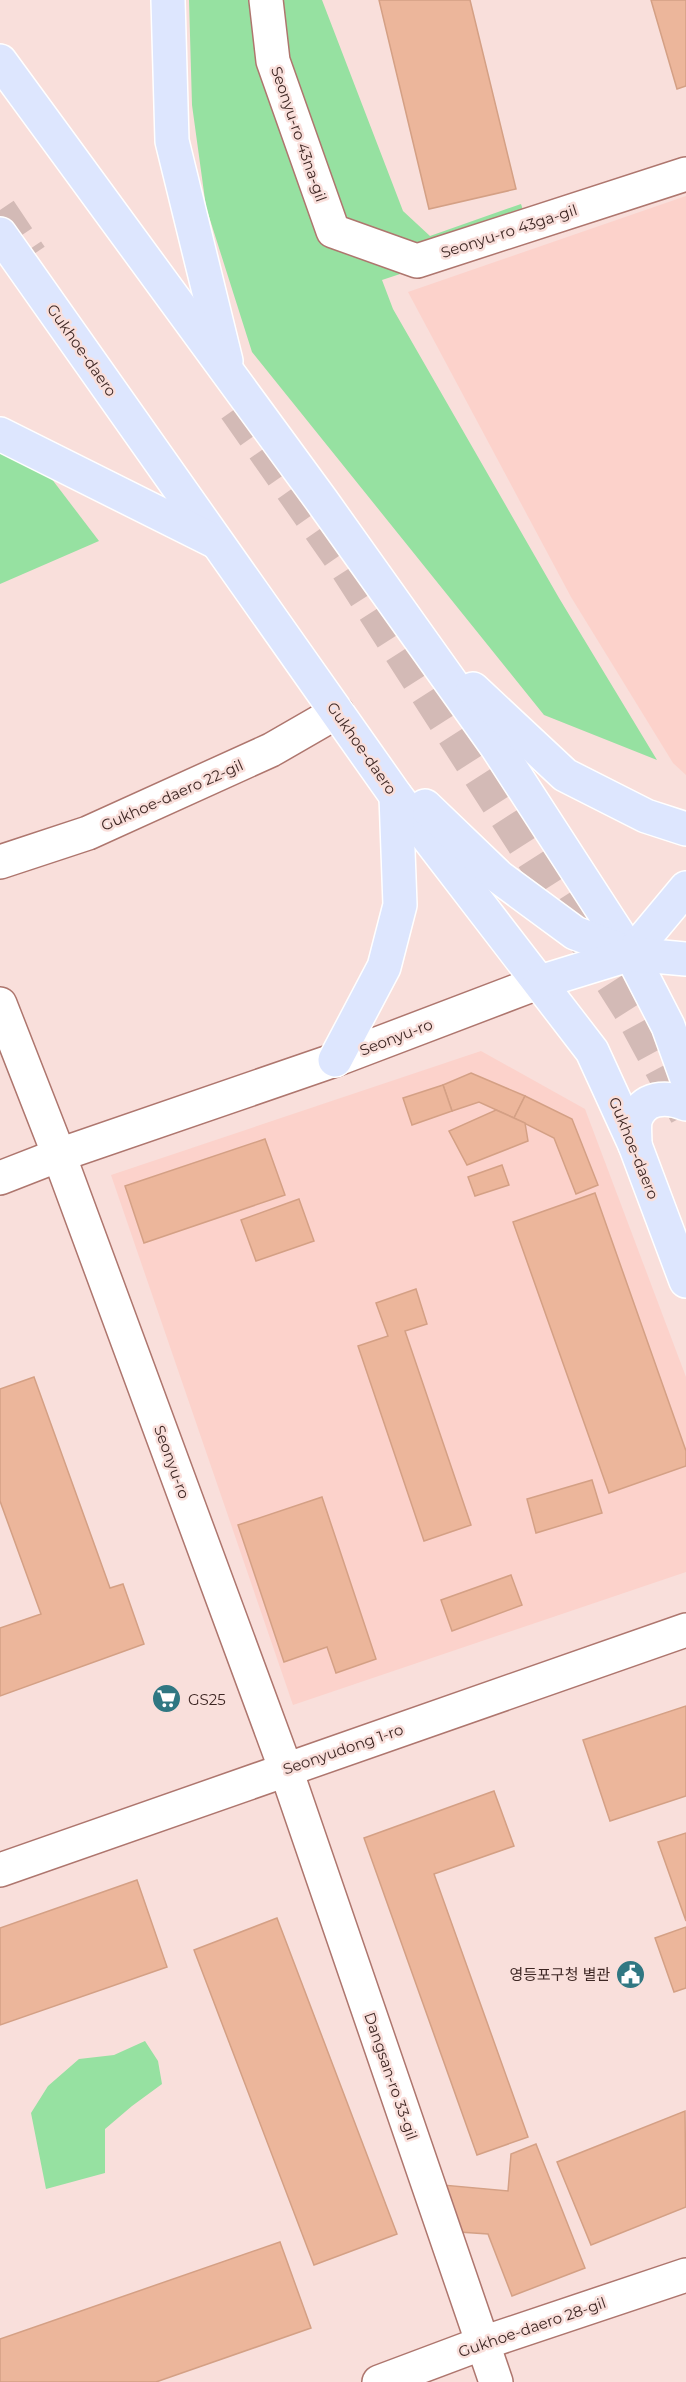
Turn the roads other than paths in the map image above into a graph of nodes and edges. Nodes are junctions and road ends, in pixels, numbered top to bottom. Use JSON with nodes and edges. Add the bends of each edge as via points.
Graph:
{"nodes":[{"id":1,"x":168,"y":0,"type":"edge"},
{"id":2,"x":266,"y":0,"type":"edge"},
{"id":3,"x":0,"y":61,"type":"edge"},
{"id":4,"x":686,"y":174,"type":"edge"},
{"id":5,"x":333,"y":231,"type":"joint"},
{"id":6,"x":0,"y":234,"type":"edge"},
{"id":7,"x":230,"y":378,"type":"junction"},
{"id":8,"x":0,"y":434,"type":"edge"},
{"id":9,"x":219,"y":544,"type":"junction"},
{"id":10,"x":423,"y":643,"type":"junction"},
{"id":11,"x":346,"y":725,"type":"junction"},
{"id":12,"x":396,"y":796,"type":"junction"},
{"id":13,"x":686,"y":829,"type":"edge"},
{"id":14,"x":0,"y":862,"type":"edge"},
{"id":15,"x":686,"y":888,"type":"edge"},
{"id":16,"x":631,"y":954,"type":"junction"},
{"id":17,"x":686,"y":959,"type":"edge"},
{"id":18,"x":540,"y":982,"type":"junction"},
{"id":19,"x":0,"y":1004,"type":"edge"},
{"id":20,"x":335,"y":1060,"type":"junction"},
{"id":21,"x":686,"y":1076,"type":"edge"},
{"id":22,"x":686,"y":1104,"type":"edge"},
{"id":23,"x":634,"y":1145,"type":"junction"},
{"id":24,"x":59,"y":1155,"type":"junction"},
{"id":25,"x":0,"y":1178,"type":"edge"},
{"id":26,"x":686,"y":1281,"type":"edge"},
{"id":27,"x":686,"y":1630,"type":"edge"},
{"id":28,"x":286,"y":1770,"type":"junction"},
{"id":29,"x":0,"y":1870,"type":"edge"},
{"id":30,"x":686,"y":2275,"type":"edge"},
{"id":31,"x":483,"y":2343,"type":"junction"},
{"id":32,"x":379,"y":2382,"type":"edge"},
{"id":33,"x":496,"y":2382,"type":"edge"}],
"edges":[{"from":1,"to":7,"type":"main road","via":[[172,141]]},
{"from":2,"to":5,"type":"street","name":"Seonyu-ro 43na-gil","via":[[273,61]]},
{"from":3,"to":7,"type":"main road"},
{"from":4,"to":5,"type":"street","name":"Seonyu-ro 43ga-gil","via":[[417,261]]},
{"from":6,"to":9,"type":"main road","name":"Gukhoe-daero"},
{"from":7,"to":10,"type":"main road"},
{"from":8,"to":9,"type":"main road"},
{"from":9,"to":11,"type":"main road","name":"Gukhoe-daero"},
{"from":10,"to":13,"type":"main road","via":[[565,774],[646,816]]},
{"from":10,"to":16,"type":"main road","via":[[497,747]]},
{"from":11,"to":12,"type":"main road","name":"Gukhoe-daero"},
{"from":11,"to":14,"type":"street","name":"Gukhoe-daero 22-gil","via":[[271,750],[88,833]]},
{"from":11,"to":16,"type":"main road","via":[[498,877],[575,933]]},
{"from":12,"to":18,"type":"main road","name":"Gukhoe-daero"},
{"from":12,"to":20,"type":"main road","via":[[400,904],[384,966]]},
{"from":15,"to":16,"type":"main road"},
{"from":16,"to":17,"type":"main road","name":"Seonyu-ro"},
{"from":16,"to":18,"type":"main road","name":"Seonyu-ro"},
{"from":16,"to":21,"type":"main road","via":[[668,1026]]},
{"from":18,"to":20,"type":"street","name":"Seonyu-ro"},
{"from":18,"to":23,"type":"main road","name":"Gukhoe-daero","via":[[592,1051]]},
{"from":19,"to":24,"type":"street"},
{"from":20,"to":24,"type":"street","name":"Seonyu-ro"},
{"from":22,"to":23,"type":"main road","via":[[669,1098],[643,1106],[636,1120]]},
{"from":23,"to":26,"type":"main road","name":"Gukhoe-daero"},
{"from":24,"to":25,"type":"street","name":"Seonyu-ro"},
{"from":24,"to":28,"type":"street","name":"Seonyu-ro"},
{"from":27,"to":28,"type":"street","name":"Seonyudong 1-ro"},
{"from":28,"to":29,"type":"street","name":"Seonyudong 1-ro"},
{"from":28,"to":31,"type":"street","name":"Dangsan-ro 33-gil"},
{"from":30,"to":31,"type":"street","name":"Gukhoe-daero 28-gil"},
{"from":31,"to":32,"type":"street","name":"Gukhoe-daero 28-gil"},
{"from":31,"to":33,"type":"street","name":"Dangsan-ro 33-gil"}]}
